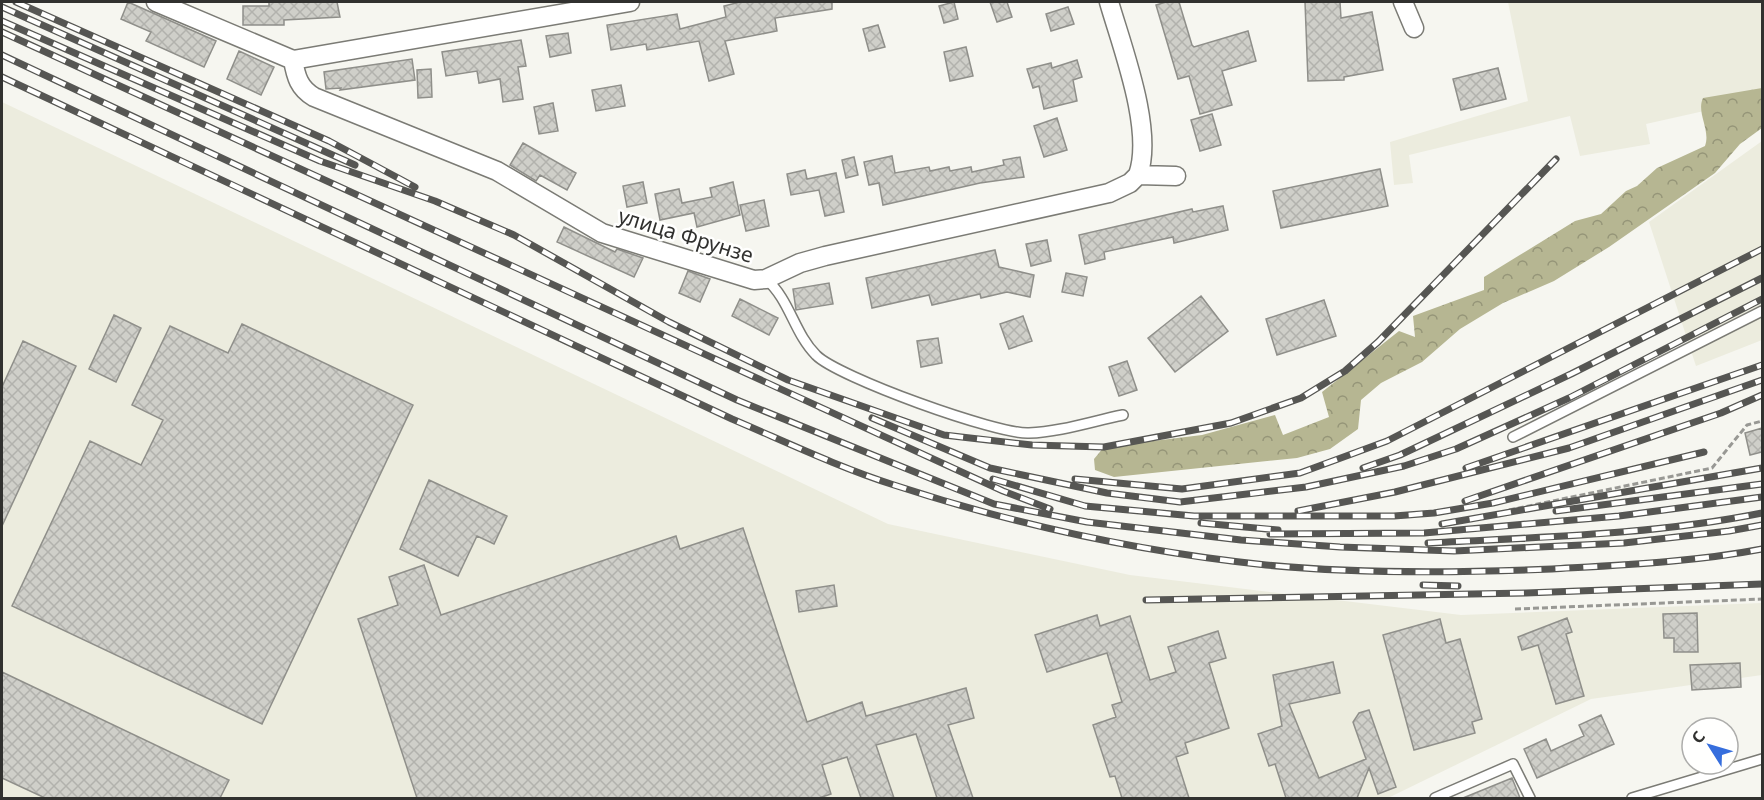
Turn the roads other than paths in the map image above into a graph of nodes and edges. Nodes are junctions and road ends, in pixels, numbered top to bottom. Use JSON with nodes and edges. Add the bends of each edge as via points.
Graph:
{"nodes":[{"id":1,"x":156,"y":2,"type":"edge"},
{"id":2,"x":630,"y":2,"type":"edge"},
{"id":3,"x":1109,"y":2,"type":"edge"},
{"id":4,"x":1403,"y":2,"type":"edge"},
{"id":5,"x":1414,"y":28,"type":"dead end"},
{"id":6,"x":293,"y":60,"type":"junction"},
{"id":7,"x":1138,"y":175,"type":"junction"},
{"id":8,"x":1176,"y":176,"type":"dead end"},
{"id":9,"x":766,"y":279,"type":"junction"},
{"id":10,"x":1762,"y":310,"type":"edge"},
{"id":11,"x":1124,"y":415,"type":"dead end"},
{"id":12,"x":1513,"y":437,"type":"dead end"},
{"id":13,"x":1762,"y":759,"type":"edge"},
{"id":14,"x":1665,"y":788,"type":"junction"},
{"id":15,"x":1435,"y":798,"type":"edge"},
{"id":16,"x":1530,"y":798,"type":"edge"},
{"id":17,"x":1632,"y":798,"type":"edge"},
{"id":18,"x":1668,"y":798,"type":"edge"}],
"edges":[{"from":1,"to":6,"type":"street"},
{"from":2,"to":6,"type":"street"},
{"from":3,"to":7,"type":"street","via":[[1143,138]]},
{"from":4,"to":5,"type":"street"},
{"from":6,"to":9,"type":"street","name":"улица Фрунзе","via":[[301,87],[314,97],[482,163],[602,233],[742,278]]},
{"from":7,"to":8,"type":"street"},
{"from":7,"to":9,"type":"street","name":"улица Фрунзе","via":[[1108,193],[825,256]]},
{"from":9,"to":11,"type":"lane","via":[[783,297],[816,356],[920,404],[1013,433],[1030,434]]},
{"from":10,"to":12,"type":"lane"},
{"from":13,"to":14,"type":"lane"},
{"from":14,"to":17,"type":"lane"},
{"from":14,"to":18,"type":"lane"},
{"from":15,"to":16,"type":"lane","via":[[1513,765]]}]}
